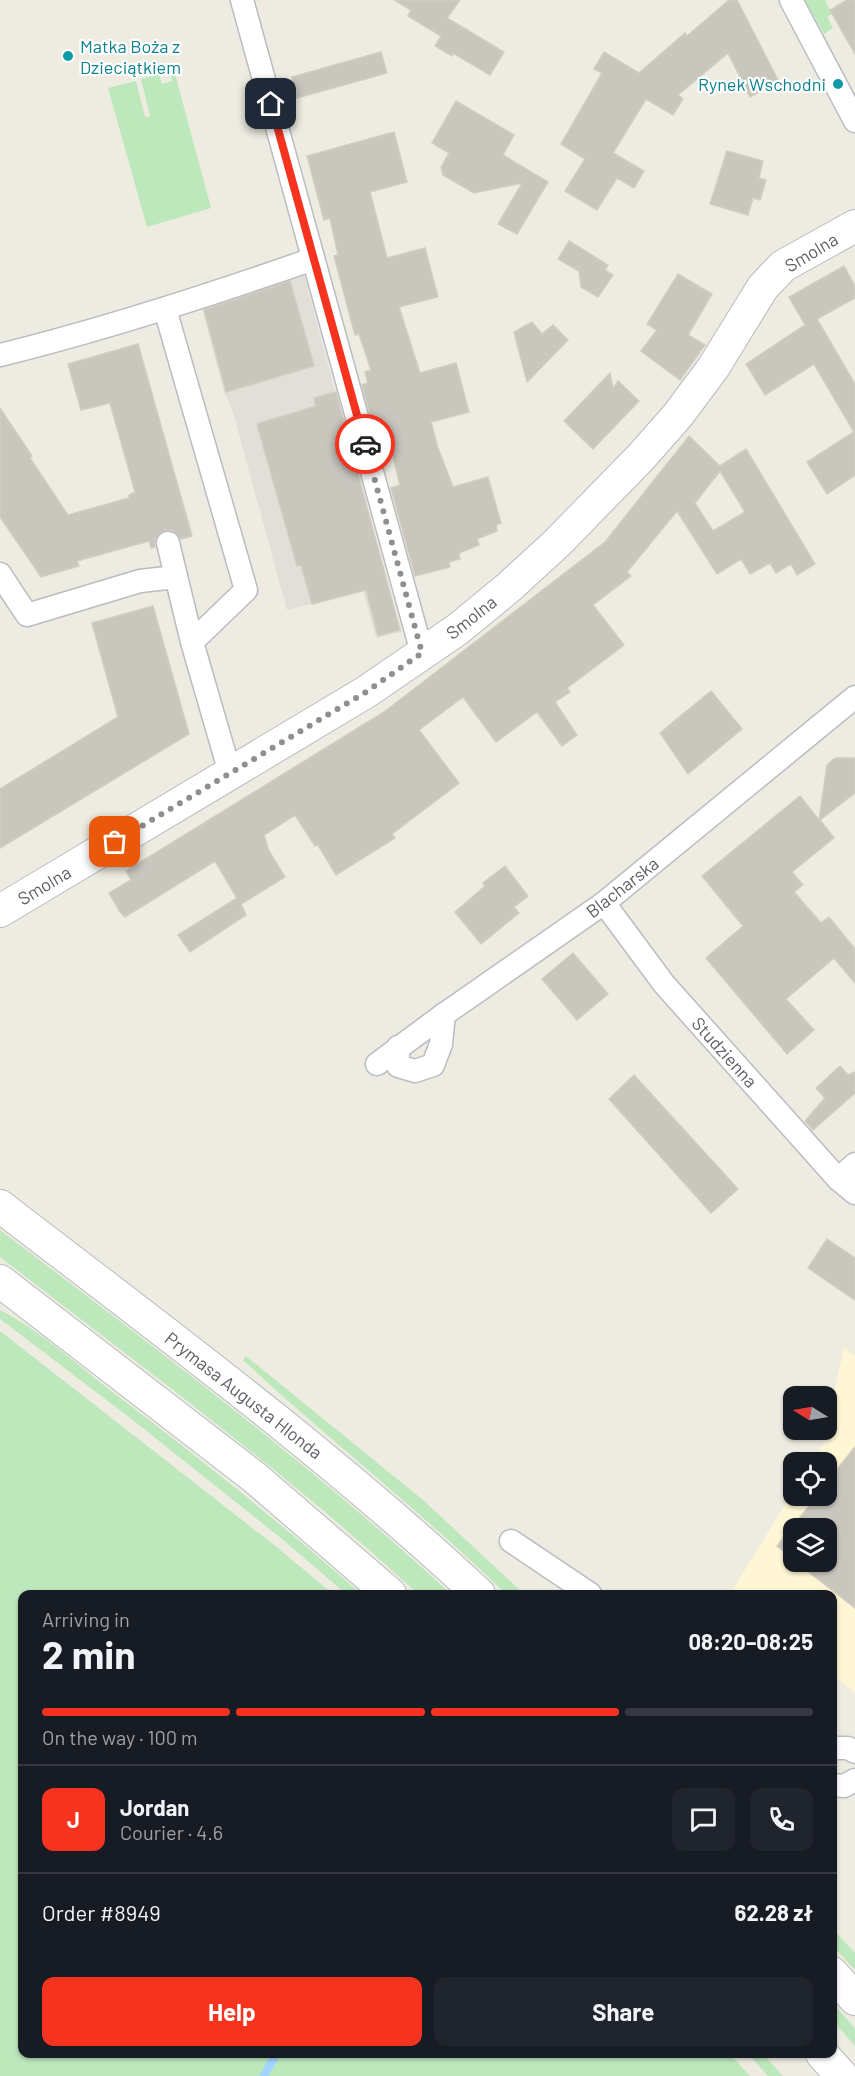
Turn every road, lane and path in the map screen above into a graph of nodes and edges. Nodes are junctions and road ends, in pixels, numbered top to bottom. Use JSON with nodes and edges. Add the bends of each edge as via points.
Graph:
{"nodes":[{"id":1,"x":242,"y":0,"type":"edge"},
{"id":2,"x":791,"y":0,"type":"edge"},
{"id":3,"x":855,"y":121,"type":"edge"},
{"id":4,"x":855,"y":226,"type":"edge"},
{"id":5,"x":314,"y":259,"type":"junction"},
{"id":6,"x":165,"y":309,"type":"junction"},
{"id":7,"x":0,"y":355,"type":"edge"},
{"id":8,"x":168,"y":543,"type":"dead end"},
{"id":9,"x":0,"y":574,"type":"edge"},
{"id":10,"x":176,"y":577,"type":"junction"},
{"id":11,"x":192,"y":642,"type":"junction"},
{"id":12,"x":422,"y":653,"type":"junction"},
{"id":13,"x":855,"y":697,"type":"edge"},
{"id":14,"x":230,"y":773,"type":"junction"},
{"id":15,"x":604,"y":903,"type":"junction"},
{"id":16,"x":0,"y":911,"type":"edge"},
{"id":17,"x":444,"y":1014,"type":"junction"},
{"id":18,"x":398,"y":1047,"type":"junction"},
{"id":19,"x":378,"y":1064,"type":"dead end"},
{"id":20,"x":849,"y":1179,"type":"edge"},
{"id":21,"x":0,"y":1206,"type":"edge"},
{"id":22,"x":0,"y":1281,"type":"edge"},
{"id":23,"x":511,"y":1541,"type":"dead end"},
{"id":24,"x":385,"y":1590,"type":"edge"},
{"id":25,"x":475,"y":1590,"type":"edge"},
{"id":26,"x":584,"y":1590,"type":"edge"},
{"id":27,"x":837,"y":1748,"type":"edge"},
{"id":28,"x":855,"y":1752,"type":"edge"},
{"id":29,"x":855,"y":1780,"type":"edge"},
{"id":30,"x":837,"y":1785,"type":"edge"},
{"id":31,"x":837,"y":1979,"type":"edge"},
{"id":32,"x":855,"y":1999,"type":"edge"},
{"id":33,"x":826,"y":2058,"type":"edge"},
{"id":34,"x":842,"y":2076,"type":"edge"}],
"edges":[{"from":1,"to":5,"type":"street"},
{"from":2,"to":3,"type":"street"},
{"from":4,"to":12,"type":"main road","name":"Smolna","via":[[783,266],[763,287],[713,368],[641,457],[509,587]]},
{"from":5,"to":6,"type":"street"},
{"from":5,"to":12,"type":"street"},
{"from":6,"to":7,"type":"street"},
{"from":6,"to":11,"type":"street","via":[[246,590]]},
{"from":8,"to":10,"type":"street"},
{"from":9,"to":10,"type":"street","via":[[27,615],[140,581]]},
{"from":10,"to":11,"type":"street"},
{"from":11,"to":14,"type":"street"},
{"from":12,"to":14,"type":"main road","name":"Smolna","via":[[366,692]]},
{"from":13,"to":15,"type":"street","name":"Blacharska"},
{"from":14,"to":16,"type":"main road","name":"Smolna"},
{"from":15,"to":17,"type":"street","name":"Blacharska"},
{"from":15,"to":20,"type":"street","name":"Studzienna","via":[[664,984]]},
{"from":17,"to":18,"type":"street","name":"Blacharska"},
{"from":17,"to":18,"type":"street","via":[[441,1044],[433,1065],[415,1071],[398,1066]]},
{"from":18,"to":19,"type":"street","name":"Blacharska"},
{"from":21,"to":25,"type":"main road","name":"Prymasa Augusta Hlonda","via":[[341,1472]]},
{"from":22,"to":24,"type":"main road","via":[[254,1478]]},
{"from":23,"to":26,"type":"street"},
{"from":27,"to":28,"type":"street"},
{"from":29,"to":30,"type":"street"},
{"from":31,"to":32,"type":"main road"},
{"from":33,"to":34,"type":"main road"}]}
